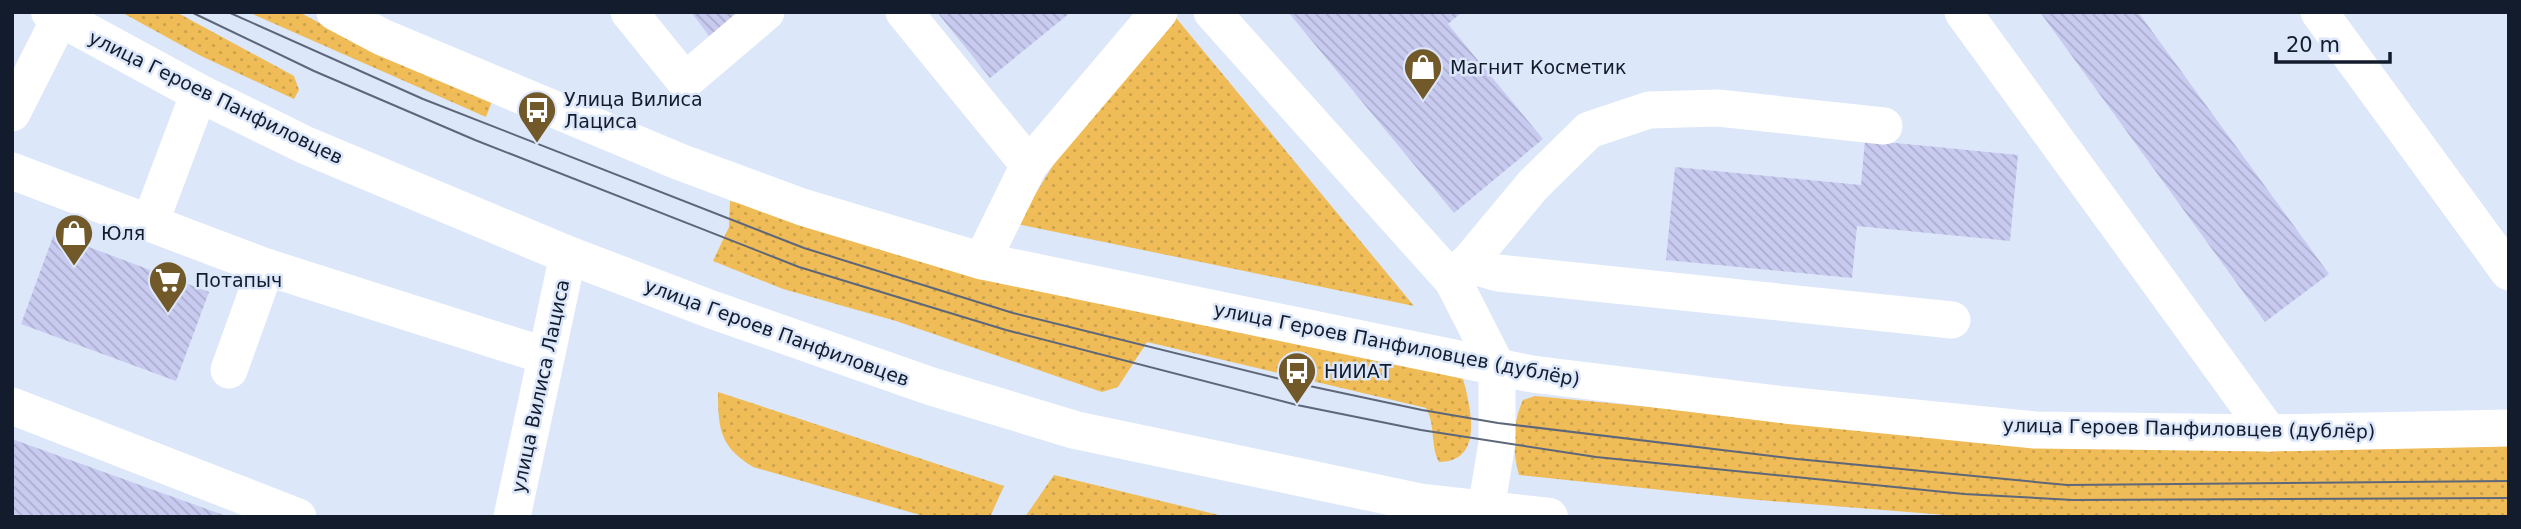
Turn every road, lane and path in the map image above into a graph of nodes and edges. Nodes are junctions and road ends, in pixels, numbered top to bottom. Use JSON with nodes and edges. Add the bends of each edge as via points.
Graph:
{"nodes":[{"id":1,"x":335,"y":12,"type":"edge"},
{"id":2,"x":629,"y":12,"type":"edge"},
{"id":3,"x":765,"y":12,"type":"edge"},
{"id":4,"x":904,"y":12,"type":"edge"},
{"id":5,"x":1159,"y":12,"type":"edge"},
{"id":6,"x":1212,"y":12,"type":"edge"},
{"id":7,"x":1963,"y":12,"type":"edge"},
{"id":8,"x":2319,"y":12,"type":"edge"},
{"id":9,"x":55,"y":15,"type":"edge"},
{"id":10,"x":199,"y":93,"type":"junction"},
{"id":11,"x":12,"y":113,"type":"edge"},
{"id":12,"x":1884,"y":126,"type":"dead end"},
{"id":13,"x":1029,"y":165,"type":"junction"},
{"id":14,"x":12,"y":171,"type":"edge"},
{"id":15,"x":150,"y":223,"type":"junction"},
{"id":16,"x":568,"y":255,"type":"junction"},
{"id":17,"x":982,"y":261,"type":"junction"},
{"id":18,"x":266,"y":267,"type":"junction"},
{"id":19,"x":2509,"y":272,"type":"edge"},
{"id":20,"x":1460,"y":273,"type":"junction"},
{"id":21,"x":1952,"y":320,"type":"dead end"},
{"id":22,"x":546,"y":356,"type":"junction"},
{"id":23,"x":1497,"y":368,"type":"junction"},
{"id":24,"x":229,"y":370,"type":"dead end"},
{"id":25,"x":12,"y":407,"type":"edge"},
{"id":26,"x":2509,"y":428,"type":"edge"},
{"id":27,"x":2269,"y":433,"type":"junction"},
{"id":28,"x":1486,"y":509,"type":"junction"},
{"id":29,"x":1422,"y":510,"type":"edge"},
{"id":30,"x":298,"y":517,"type":"edge"},
{"id":31,"x":512,"y":517,"type":"edge"},
{"id":32,"x":1549,"y":517,"type":"edge"}],
"edges":[{"from":1,"to":17,"type":"street","name":"улица Героев Панфиловцев (дублёр)","via":[[382,37],[680,162],[802,207]]},
{"from":2,"to":3,"type":"street","via":[[685,81]]},
{"from":4,"to":13,"type":"street"},
{"from":5,"to":13,"type":"street"},
{"from":6,"to":20,"type":"street"},
{"from":7,"to":27,"type":"street"},
{"from":8,"to":19,"type":"street"},
{"from":9,"to":10,"type":"main road","name":"улица Героев Панфиловцев"},
{"from":9,"to":11,"type":"street"},
{"from":10,"to":15,"type":"street"},
{"from":10,"to":16,"type":"main road","name":"улица Героев Панфиловцев","via":[[304,145]]},
{"from":12,"to":20,"type":"street","via":[[1718,108],[1649,110],[1589,130],[1533,185]]},
{"from":13,"to":17,"type":"street"},
{"from":14,"to":15,"type":"street"},
{"from":15,"to":18,"type":"street"},
{"from":16,"to":22,"type":"street","name":"улица Вилиса Лациса"},
{"from":16,"to":29,"type":"main road","name":"улица Героев Панфиловцев","via":[[930,386],[1075,430]]},
{"from":17,"to":23,"type":"street","name":"улица Героев Панфиловцев (дублёр)"},
{"from":18,"to":22,"type":"street"},
{"from":18,"to":24,"type":"street"},
{"from":20,"to":21,"type":"street","via":[[1498,273]]},
{"from":20,"to":23,"type":"street"},
{"from":22,"to":31,"type":"street","name":"улица Вилиса Лациса"},
{"from":23,"to":27,"type":"street","name":"улица Героев Панфиловцев (дублёр)","via":[[1785,405],[2035,430]]},
{"from":23,"to":28,"type":"street","via":[[1497,443]]},
{"from":25,"to":30,"type":"street"},
{"from":26,"to":27,"type":"street","name":"улица Героев Панфиловцев (дублёр)"},
{"from":28,"to":29,"type":"main road","name":"улица Героев Панфиловцев"},
{"from":28,"to":32,"type":"main road","name":"улица Героев Панфиловцев"}]}
